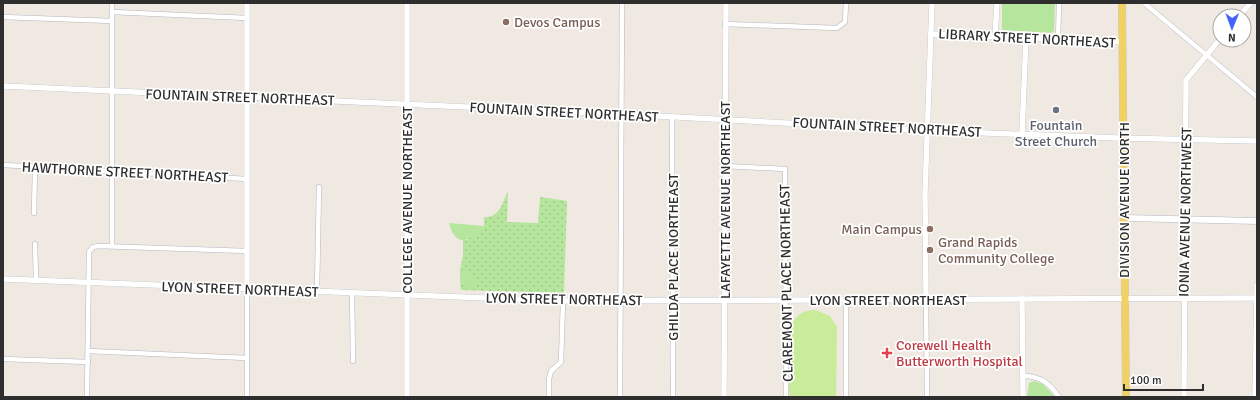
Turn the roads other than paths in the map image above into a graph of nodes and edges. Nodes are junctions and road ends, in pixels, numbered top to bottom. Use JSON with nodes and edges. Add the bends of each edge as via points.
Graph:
{"nodes":[{"id":1,"x":112,"y":3,"type":"edge"},
{"id":2,"x":247,"y":3,"type":"edge"},
{"id":3,"x":407,"y":3,"type":"edge"},
{"id":4,"x":622,"y":3,"type":"edge"},
{"id":5,"x":726,"y":3,"type":"edge"},
{"id":6,"x":846,"y":3,"type":"edge"},
{"id":7,"x":932,"y":3,"type":"edge"},
{"id":8,"x":997,"y":3,"type":"edge"},
{"id":9,"x":1059,"y":3,"type":"edge"},
{"id":10,"x":1122,"y":3,"type":"edge"},
{"id":11,"x":1144,"y":3,"type":"edge"},
{"id":12,"x":112,"y":12,"type":"junction"},
{"id":13,"x":3,"y":17,"type":"edge"},
{"id":14,"x":247,"y":18,"type":"junction"},
{"id":15,"x":112,"y":21,"type":"junction"},
{"id":16,"x":725,"y":24,"type":"junction"},
{"id":17,"x":931,"y":34,"type":"junction"},
{"id":18,"x":995,"y":37,"type":"junction"},
{"id":19,"x":1026,"y":38,"type":"junction"},
{"id":20,"x":1058,"y":40,"type":"junction"},
{"id":21,"x":1123,"y":42,"type":"junction"},
{"id":22,"x":1212,"y":47,"type":"edge"},
{"id":23,"x":1206,"y":54,"type":"junction"},
{"id":24,"x":3,"y":86,"type":"edge"},
{"id":25,"x":113,"y":92,"type":"junction"},
{"id":26,"x":1257,"y":96,"type":"edge"},
{"id":27,"x":247,"y":97,"type":"junction"},
{"id":28,"x":407,"y":104,"type":"junction"},
{"id":29,"x":621,"y":114,"type":"junction"},
{"id":30,"x":672,"y":117,"type":"junction"},
{"id":31,"x":725,"y":119,"type":"junction"},
{"id":32,"x":927,"y":130,"type":"junction"},
{"id":33,"x":1022,"y":134,"type":"junction"},
{"id":34,"x":1124,"y":138,"type":"junction"},
{"id":35,"x":1186,"y":139,"type":"junction"},
{"id":36,"x":1257,"y":141,"type":"edge"},
{"id":37,"x":3,"y":165,"type":"edge"},
{"id":38,"x":724,"y":166,"type":"junction"},
{"id":39,"x":35,"y":167,"type":"junction"},
{"id":40,"x":113,"y":170,"type":"junction"},
{"id":41,"x":248,"y":179,"type":"junction"},
{"id":42,"x":319,"y":187,"type":"dead end"},
{"id":43,"x":34,"y":213,"type":"dead end"},
{"id":44,"x":1125,"y":218,"type":"junction"},
{"id":45,"x":1186,"y":220,"type":"junction"},
{"id":46,"x":1257,"y":221,"type":"edge"},
{"id":47,"x":35,"y":244,"type":"dead end"},
{"id":48,"x":112,"y":246,"type":"junction"},
{"id":49,"x":247,"y":252,"type":"junction"},
{"id":50,"x":3,"y":279,"type":"edge"},
{"id":51,"x":36,"y":280,"type":"junction"},
{"id":52,"x":88,"y":283,"type":"junction"},
{"id":53,"x":1257,"y":285,"type":"edge"},
{"id":54,"x":247,"y":289,"type":"junction"},
{"id":55,"x":317,"y":291,"type":"junction"},
{"id":56,"x":352,"y":293,"type":"junction"},
{"id":57,"x":407,"y":295,"type":"junction"},
{"id":58,"x":1184,"y":298,"type":"junction"},
{"id":59,"x":1256,"y":298,"type":"edge"},
{"id":60,"x":926,"y":299,"type":"junction"},
{"id":61,"x":1022,"y":299,"type":"junction"},
{"id":62,"x":1125,"y":299,"type":"junction"},
{"id":63,"x":674,"y":300,"type":"junction"},
{"id":64,"x":786,"y":300,"type":"junction"},
{"id":65,"x":846,"y":300,"type":"junction"},
{"id":66,"x":563,"y":301,"type":"junction"},
{"id":67,"x":620,"y":301,"type":"junction"},
{"id":68,"x":724,"y":301,"type":"junction"},
{"id":69,"x":88,"y":351,"type":"junction"},
{"id":70,"x":247,"y":358,"type":"junction"},
{"id":71,"x":3,"y":359,"type":"edge"},
{"id":72,"x":353,"y":361,"type":"dead end"},
{"id":73,"x":88,"y":362,"type":"junction"},
{"id":74,"x":1023,"y":376,"type":"junction"},
{"id":75,"x":88,"y":397,"type":"edge"},
{"id":76,"x":247,"y":397,"type":"edge"},
{"id":77,"x":407,"y":397,"type":"edge"},
{"id":78,"x":549,"y":397,"type":"edge"},
{"id":79,"x":620,"y":397,"type":"edge"},
{"id":80,"x":673,"y":397,"type":"edge"},
{"id":81,"x":724,"y":397,"type":"edge"},
{"id":82,"x":786,"y":397,"type":"edge"},
{"id":83,"x":846,"y":397,"type":"edge"},
{"id":84,"x":927,"y":397,"type":"edge"},
{"id":85,"x":1023,"y":397,"type":"edge"},
{"id":86,"x":1058,"y":397,"type":"edge"},
{"id":87,"x":1126,"y":397,"type":"edge"},
{"id":88,"x":1184,"y":397,"type":"edge"},
{"id":89,"x":1255,"y":397,"type":"edge"}],
"edges":[{"from":1,"to":12,"type":"street"},
{"from":2,"to":14,"type":"street"},
{"from":3,"to":28,"type":"street","name":"COLLEGE AVENUE NORTHEAST"},
{"from":4,"to":29,"type":"street"},
{"from":5,"to":16,"type":"street","name":"LAFAYETTE AVENUE NORTHEAST"},
{"from":6,"to":16,"type":"street","via":[[845,22],[842,26],[827,29]]},
{"from":7,"to":17,"type":"street"},
{"from":8,"to":18,"type":"street"},
{"from":9,"to":20,"type":"street"},
{"from":10,"to":21,"type":"main road","name":"DIVISION AVENUE NORTH"},
{"from":11,"to":23,"type":"street"},
{"from":12,"to":14,"type":"street"},
{"from":12,"to":15,"type":"street"},
{"from":13,"to":15,"type":"street"},
{"from":14,"to":27,"type":"street"},
{"from":15,"to":25,"type":"street"},
{"from":16,"to":31,"type":"street","name":"LAFAYETTE AVENUE NORTHEAST"},
{"from":17,"to":18,"type":"street","name":"LIBRARY STREET NORTHEAST"},
{"from":17,"to":32,"type":"street"},
{"from":18,"to":19,"type":"street","name":"LIBRARY STREET NORTHEAST"},
{"from":19,"to":20,"type":"street","name":"LIBRARY STREET NORTHEAST"},
{"from":19,"to":33,"type":"street"},
{"from":20,"to":21,"type":"street","name":"LIBRARY STREET NORTHEAST"},
{"from":21,"to":34,"type":"main road","name":"DIVISION AVENUE NORTH"},
{"from":22,"to":23,"type":"street","name":"IONIA AVENUE NORTHWEST"},
{"from":23,"to":26,"type":"street"},
{"from":23,"to":35,"type":"street","name":"IONIA AVENUE NORTHWEST","via":[[1186,80]]},
{"from":24,"to":25,"type":"street","name":"FOUNTAIN STREET NORTHEAST"},
{"from":25,"to":27,"type":"street","name":"FOUNTAIN STREET NORTHEAST"},
{"from":25,"to":40,"type":"street"},
{"from":27,"to":28,"type":"street","name":"FOUNTAIN STREET NORTHEAST"},
{"from":27,"to":41,"type":"street"},
{"from":28,"to":29,"type":"street","name":"FOUNTAIN STREET NORTHEAST"},
{"from":28,"to":57,"type":"street","name":"COLLEGE AVENUE NORTHEAST"},
{"from":29,"to":30,"type":"street","name":"FOUNTAIN STREET NORTHEAST"},
{"from":29,"to":67,"type":"street"},
{"from":30,"to":31,"type":"street","name":"FOUNTAIN STREET NORTHEAST"},
{"from":30,"to":63,"type":"street","name":"GHILDA PLACE NORTHEAST"},
{"from":31,"to":32,"type":"street","name":"FOUNTAIN STREET NORTHEAST"},
{"from":31,"to":38,"type":"street","name":"LAFAYETTE AVENUE NORTHEAST"},
{"from":32,"to":33,"type":"street","name":"FOUNTAIN STREET NORTHEAST"},
{"from":32,"to":60,"type":"street"},
{"from":33,"to":34,"type":"street","name":"FOUNTAIN STREET NORTHEAST"},
{"from":34,"to":35,"type":"street","name":"FOUNTAIN STREET NORTHEAST"},
{"from":34,"to":44,"type":"main road","name":"DIVISION AVENUE NORTH"},
{"from":35,"to":36,"type":"street","name":"FOUNTAIN STREET NORTHEAST"},
{"from":35,"to":45,"type":"street","name":"IONIA AVENUE NORTHWEST"},
{"from":37,"to":39,"type":"street","name":"HAWTHORNE STREET NORTHEAST"},
{"from":38,"to":64,"type":"street","name":"CLAREMONT PLACE NORTHEAST","via":[[785,169]]},
{"from":38,"to":68,"type":"street","name":"LAFAYETTE AVENUE NORTHEAST"},
{"from":39,"to":40,"type":"street","name":"HAWTHORNE STREET NORTHEAST"},
{"from":39,"to":43,"type":"street"},
{"from":40,"to":41,"type":"street","name":"HAWTHORNE STREET NORTHEAST"},
{"from":40,"to":48,"type":"street"},
{"from":41,"to":49,"type":"street"},
{"from":42,"to":55,"type":"street"},
{"from":44,"to":45,"type":"main road"},
{"from":44,"to":62,"type":"main road","name":"DIVISION AVENUE NORTH"},
{"from":45,"to":46,"type":"main road"},
{"from":45,"to":58,"type":"street","name":"IONIA AVENUE NORTHWEST"},
{"from":47,"to":51,"type":"street"},
{"from":48,"to":49,"type":"street"},
{"from":48,"to":52,"type":"street","via":[[93,247],[89,252]]},
{"from":49,"to":54,"type":"street"},
{"from":50,"to":51,"type":"street","name":"LYON STREET NORTHEAST"},
{"from":51,"to":52,"type":"street","name":"LYON STREET NORTHEAST"},
{"from":52,"to":54,"type":"street","name":"LYON STREET NORTHEAST"},
{"from":52,"to":69,"type":"street"},
{"from":53,"to":59,"type":"street"},
{"from":54,"to":55,"type":"street","name":"LYON STREET NORTHEAST"},
{"from":54,"to":70,"type":"street"},
{"from":55,"to":56,"type":"street","name":"LYON STREET NORTHEAST"},
{"from":56,"to":57,"type":"street","name":"LYON STREET NORTHEAST"},
{"from":56,"to":72,"type":"street"},
{"from":57,"to":66,"type":"street","name":"LYON STREET NORTHEAST"},
{"from":57,"to":77,"type":"street","name":"COLLEGE AVENUE NORTHEAST"},
{"from":58,"to":59,"type":"street","name":"LYON STREET NORTHEAST"},
{"from":58,"to":62,"type":"street","name":"LYON STREET NORTHEAST"},
{"from":58,"to":88,"type":"street","name":"IONIA AVENUE NORTHWEST"},
{"from":59,"to":89,"type":"street"},
{"from":60,"to":61,"type":"street","name":"LYON STREET NORTHEAST"},
{"from":60,"to":65,"type":"street","name":"LYON STREET NORTHEAST"},
{"from":60,"to":84,"type":"street"},
{"from":61,"to":62,"type":"street","name":"LYON STREET NORTHEAST"},
{"from":61,"to":74,"type":"street"},
{"from":62,"to":87,"type":"main road","name":"DIVISION AVENUE NORTH"},
{"from":63,"to":67,"type":"street","name":"LYON STREET NORTHEAST"},
{"from":63,"to":68,"type":"street","name":"LYON STREET NORTHEAST"},
{"from":63,"to":80,"type":"street","name":"GHILDA PLACE NORTHEAST"},
{"from":64,"to":65,"type":"street","name":"LYON STREET NORTHEAST"},
{"from":64,"to":68,"type":"street","name":"LYON STREET NORTHEAST"},
{"from":64,"to":82,"type":"street","name":"CLAREMONT PLACE NORTHEAST"},
{"from":65,"to":83,"type":"street"},
{"from":66,"to":67,"type":"street","name":"LYON STREET NORTHEAST"},
{"from":66,"to":78,"type":"street","via":[[561,362],[551,371]]},
{"from":67,"to":79,"type":"street"},
{"from":68,"to":81,"type":"street","name":"LAFAYETTE AVENUE NORTHEAST"},
{"from":69,"to":70,"type":"street"},
{"from":69,"to":73,"type":"street"},
{"from":70,"to":76,"type":"street"},
{"from":71,"to":73,"type":"street"},
{"from":73,"to":75,"type":"street"},
{"from":74,"to":85,"type":"street"},
{"from":74,"to":86,"type":"street","via":[[1040,378]]}]}
